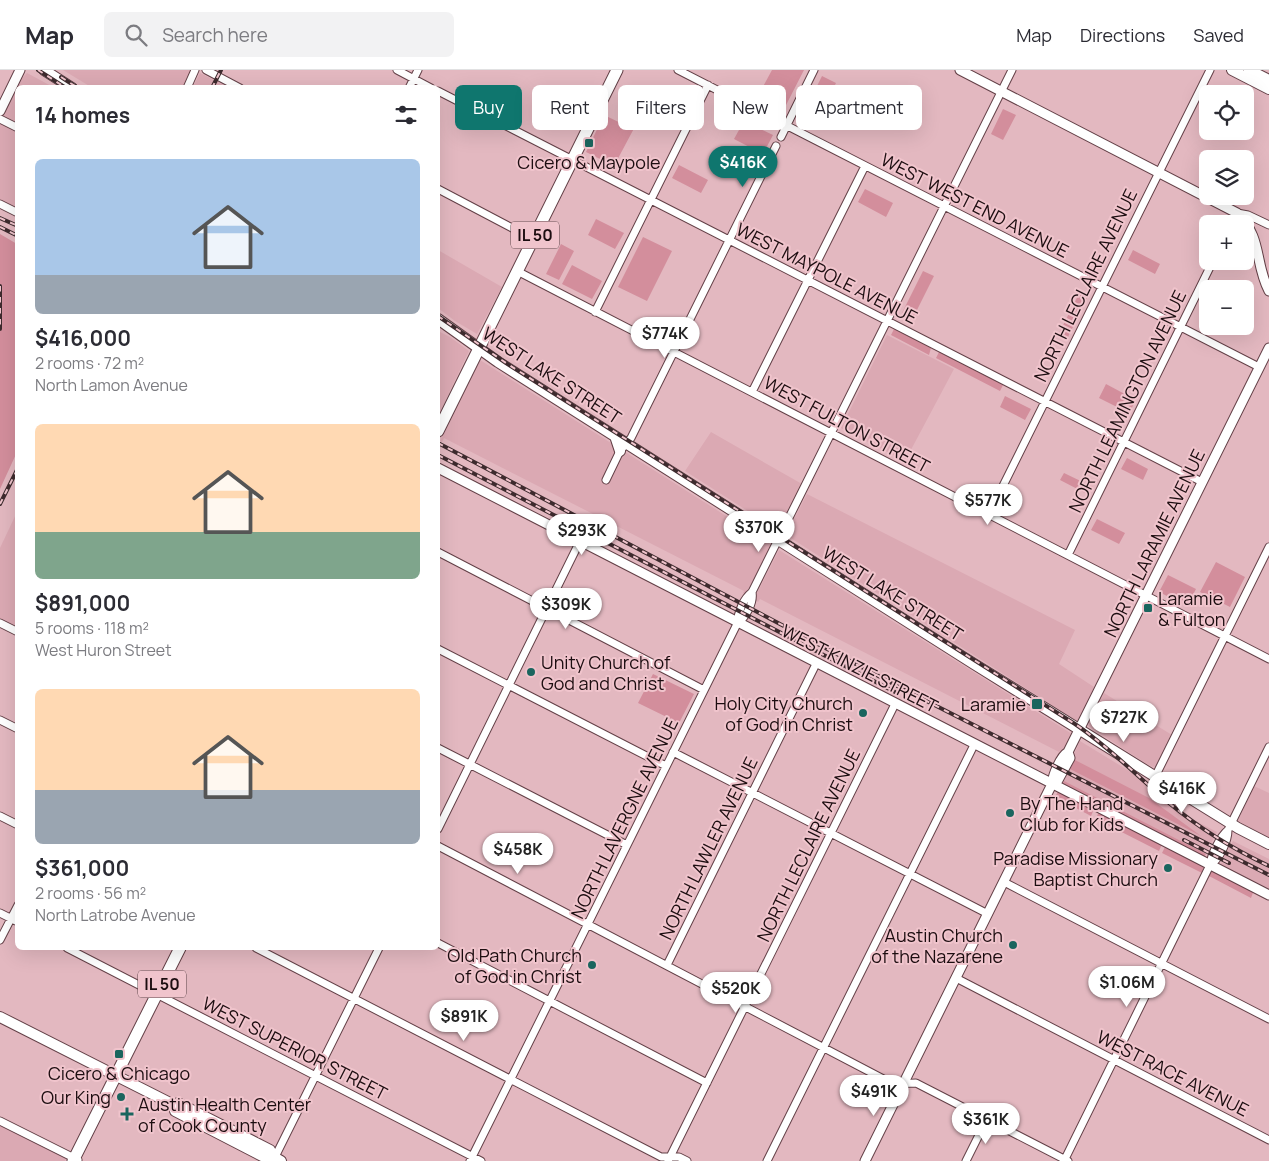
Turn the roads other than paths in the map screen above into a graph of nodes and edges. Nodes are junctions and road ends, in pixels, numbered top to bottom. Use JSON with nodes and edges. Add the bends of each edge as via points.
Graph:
{"nodes":[{"id":1,"x":20,"y":70,"type":"edge"},
{"id":2,"x":35,"y":70,"type":"edge"},
{"id":3,"x":44,"y":70,"type":"edge"},
{"id":4,"x":54,"y":70,"type":"edge"},
{"id":5,"x":195,"y":70,"type":"edge"},
{"id":6,"x":206,"y":70,"type":"edge"},
{"id":7,"x":396,"y":70,"type":"edge"},
{"id":8,"x":418,"y":70,"type":"edge"},
{"id":9,"x":617,"y":70,"type":"edge"},
{"id":10,"x":678,"y":70,"type":"edge"},
{"id":11,"x":814,"y":70,"type":"edge"},
{"id":12,"x":960,"y":70,"type":"edge"},
{"id":13,"x":1012,"y":70,"type":"edge"},
{"id":14,"x":1210,"y":70,"type":"edge"},
{"id":15,"x":1232,"y":70,"type":"edge"},
{"id":16,"x":1249,"y":70,"type":"edge"},
{"id":17,"x":413,"y":79,"type":"junction"},
{"id":18,"x":1269,"y":80,"type":"edge"},
{"id":19,"x":58,"y":85,"type":"edge"},
{"id":20,"x":67,"y":85,"type":"edge"},
{"id":21,"x":76,"y":85,"type":"edge"},
{"id":22,"x":188,"y":85,"type":"edge"},
{"id":23,"x":234,"y":85,"type":"edge"},
{"id":24,"x":410,"y":85,"type":"edge"},
{"id":25,"x":425,"y":85,"type":"edge"},
{"id":26,"x":708,"y":85,"type":"junction"},
{"id":27,"x":714,"y":88,"type":"edge"},
{"id":28,"x":1269,"y":89,"type":"edge"},
{"id":29,"x":1002,"y":91,"type":"junction"},
{"id":30,"x":440,"y":92,"type":"edge"},
{"id":31,"x":0,"y":111,"type":"edge"},
{"id":32,"x":0,"y":119,"type":"edge"},
{"id":33,"x":15,"y":126,"type":"edge"},
{"id":34,"x":786,"y":126,"type":"joint"},
{"id":35,"x":784,"y":130,"type":"edge"},
{"id":36,"x":781,"y":137,"type":"dead end"},
{"id":37,"x":776,"y":146,"type":"dead end"},
{"id":38,"x":572,"y":160,"type":"junction"},
{"id":39,"x":865,"y":166,"type":"junction"},
{"id":40,"x":1159,"y":172,"type":"junction"},
{"id":41,"x":440,"y":190,"type":"edge"},
{"id":42,"x":650,"y":200,"type":"junction"},
{"id":43,"x":0,"y":204,"type":"edge"},
{"id":44,"x":944,"y":206,"type":"junction"},
{"id":45,"x":15,"y":212,"type":"edge"},
{"id":46,"x":1237,"y":213,"type":"junction"},
{"id":47,"x":1269,"y":225,"type":"edge"},
{"id":48,"x":533,"y":239,"type":"junction"},
{"id":49,"x":729,"y":240,"type":"junction"},
{"id":50,"x":1209,"y":270,"type":"edge"},
{"id":51,"x":517,"y":272,"type":"junction"},
{"id":52,"x":808,"y":280,"type":"junction"},
{"id":53,"x":1102,"y":287,"type":"junction"},
{"id":54,"x":1269,"y":291,"type":"edge"},
{"id":55,"x":595,"y":312,"type":"junction"},
{"id":56,"x":440,"y":314,"type":"edge"},
{"id":57,"x":440,"y":320,"type":"edge"},
{"id":58,"x":888,"y":321,"type":"junction"},
{"id":59,"x":440,"y":327,"type":"edge"},
{"id":60,"x":1181,"y":327,"type":"junction"},
{"id":61,"x":464,"y":337,"type":"junction"},
{"id":62,"x":1269,"y":348,"type":"edge"},
{"id":63,"x":478,"y":350,"type":"junction"},
{"id":64,"x":674,"y":352,"type":"junction"},
{"id":65,"x":1259,"y":367,"type":"junction"},
{"id":66,"x":752,"y":392,"type":"junction"},
{"id":67,"x":1044,"y":401,"type":"junction"},
{"id":68,"x":440,"y":426,"type":"edge"},
{"id":69,"x":832,"y":433,"type":"junction"},
{"id":70,"x":1124,"y":442,"type":"junction"},
{"id":71,"x":624,"y":447,"type":"junction"},
{"id":72,"x":440,"y":469,"type":"edge"},
{"id":73,"x":606,"y":480,"type":"dead end"},
{"id":74,"x":1202,"y":482,"type":"junction"},
{"id":75,"x":988,"y":514,"type":"junction"},
{"id":76,"x":747,"y":520,"type":"junction"},
{"id":77,"x":779,"y":540,"type":"junction"},
{"id":78,"x":580,"y":541,"type":"junction"},
{"id":79,"x":1269,"y":547,"type":"edge"},
{"id":80,"x":440,"y":553,"type":"edge"},
{"id":81,"x":1068,"y":555,"type":"junction"},
{"id":82,"x":812,"y":561,"type":"junction"},
{"id":83,"x":1146,"y":595,"type":"junction"},
{"id":84,"x":547,"y":608,"type":"junction"},
{"id":85,"x":0,"y":623,"type":"edge"},
{"id":86,"x":737,"y":624,"type":"junction"},
{"id":87,"x":15,"y":630,"type":"edge"},
{"id":88,"x":1225,"y":636,"type":"junction"},
{"id":89,"x":440,"y":650,"type":"edge"},
{"id":90,"x":1269,"y":658,"type":"edge"},
{"id":91,"x":816,"y":664,"type":"junction"},
{"id":92,"x":509,"y":685,"type":"junction"},
{"id":93,"x":704,"y":690,"type":"junction"},
{"id":94,"x":895,"y":704,"type":"junction"},
{"id":95,"x":0,"y":720,"type":"edge"},
{"id":96,"x":15,"y":728,"type":"edge"},
{"id":97,"x":1079,"y":730,"type":"junction"},
{"id":98,"x":974,"y":744,"type":"junction"},
{"id":99,"x":1269,"y":747,"type":"edge"},
{"id":100,"x":440,"y":749,"type":"edge"},
{"id":101,"x":673,"y":752,"type":"junction"},
{"id":102,"x":470,"y":764,"type":"junction"},
{"id":103,"x":666,"y":766,"type":"junction"},
{"id":104,"x":1155,"y":777,"type":"junction"},
{"id":105,"x":1052,"y":784,"type":"junction"},
{"id":106,"x":752,"y":793,"type":"junction"},
{"id":107,"x":0,"y":816,"type":"edge"},
{"id":108,"x":15,"y":824,"type":"edge"},
{"id":109,"x":440,"y":825,"type":"edge"},
{"id":110,"x":1230,"y":827,"type":"junction"},
{"id":111,"x":831,"y":833,"type":"junction"},
{"id":112,"x":1269,"y":844,"type":"edge"},
{"id":113,"x":627,"y":845,"type":"junction"},
{"id":114,"x":440,"y":847,"type":"edge"},
{"id":115,"x":1269,"y":852,"type":"edge"},
{"id":116,"x":1210,"y":865,"type":"junction"},
{"id":117,"x":910,"y":874,"type":"junction"},
{"id":118,"x":1004,"y":882,"type":"junction"},
{"id":119,"x":1269,"y":895,"type":"edge"},
{"id":120,"x":0,"y":913,"type":"edge"},
{"id":121,"x":988,"y":914,"type":"junction"},
{"id":122,"x":14,"y":920,"type":"edge"},
{"id":123,"x":588,"y":924,"type":"junction"},
{"id":124,"x":0,"y":940,"type":"edge"},
{"id":125,"x":440,"y":944,"type":"edge"},
{"id":126,"x":72,"y":950,"type":"edge"},
{"id":127,"x":179,"y":950,"type":"edge"},
{"id":128,"x":260,"y":950,"type":"edge"},
{"id":129,"x":378,"y":950,"type":"edge"},
{"id":130,"x":1162,"y":964,"type":"junction"},
{"id":131,"x":667,"y":966,"type":"junction"},
{"id":132,"x":956,"y":978,"type":"junction"},
{"id":133,"x":157,"y":993,"type":"junction"},
{"id":134,"x":354,"y":998,"type":"junction"},
{"id":135,"x":550,"y":1001,"type":"junction"},
{"id":136,"x":745,"y":1006,"type":"junction"},
{"id":137,"x":0,"y":1017,"type":"edge"},
{"id":138,"x":1269,"y":1019,"type":"edge"},
{"id":139,"x":824,"y":1047,"type":"junction"},
{"id":140,"x":1114,"y":1060,"type":"junction"},
{"id":141,"x":315,"y":1075,"type":"junction"},
{"id":142,"x":117,"y":1076,"type":"junction"},
{"id":143,"x":511,"y":1078,"type":"junction"},
{"id":144,"x":707,"y":1083,"type":"junction"},
{"id":145,"x":904,"y":1083,"type":"junction"},
{"id":146,"x":986,"y":1119,"type":"junction"},
{"id":147,"x":0,"y":1121,"type":"edge"},
{"id":148,"x":1269,"y":1140,"type":"edge"},
{"id":149,"x":471,"y":1159,"type":"edge"},
{"id":150,"x":669,"y":1159,"type":"edge"},
{"id":151,"x":76,"y":1160,"type":"edge"},
{"id":152,"x":276,"y":1160,"type":"edge"},
{"id":153,"x":1065,"y":1160,"type":"edge"},
{"id":154,"x":481,"y":1161,"type":"edge"},
{"id":155,"x":687,"y":1161,"type":"edge"},
{"id":156,"x":767,"y":1161,"type":"edge"},
{"id":157,"x":865,"y":1161,"type":"edge"},
{"id":158,"x":966,"y":1161,"type":"edge"}],
"edges":[{"from":1,"to":31,"type":"street"},
{"from":2,"to":19,"type":"main road"},
{"from":3,"to":20,"type":"main road"},
{"from":4,"to":21,"type":"main road"},
{"from":5,"to":22,"type":"street"},
{"from":6,"to":23,"type":"street"},
{"from":7,"to":17,"type":"street"},
{"from":8,"to":17,"type":"street"},
{"from":9,"to":38,"type":"main road","number":"IL 50"},
{"from":10,"to":26,"type":"street","name":"WEST WEST END AVENUE"},
{"from":11,"to":34,"type":"street"},
{"from":12,"to":29,"type":"street"},
{"from":13,"to":29,"type":"street","name":"NORTH LAVERGNE AVENUE"},
{"from":14,"to":40,"type":"street","name":"NORTH LECLAIRE AVENUE"},
{"from":15,"to":28,"type":"main road"},
{"from":16,"to":18,"type":"main road"},
{"from":17,"to":24,"type":"street"},
{"from":17,"to":25,"type":"street"},
{"from":26,"to":27,"type":"street","name":"WEST WEST END AVENUE"},
{"from":26,"to":42,"type":"street"},
{"from":29,"to":40,"type":"street"},
{"from":29,"to":44,"type":"street","name":"NORTH LAVERGNE AVENUE"},
{"from":30,"to":38,"type":"street","name":"WEST MAYPOLE AVENUE"},
{"from":32,"to":33,"type":"street"},
{"from":34,"to":39,"type":"street","name":"WEST WEST END AVENUE"},
{"from":35,"to":36,"type":"street"},
{"from":37,"to":49,"type":"street"},
{"from":38,"to":42,"type":"street","name":"WEST MAYPOLE AVENUE"},
{"from":38,"to":48,"type":"main road","number":"IL 50"},
{"from":39,"to":44,"type":"street","name":"WEST WEST END AVENUE"},
{"from":39,"to":52,"type":"street"},
{"from":40,"to":46,"type":"street"},
{"from":40,"to":53,"type":"street","name":"NORTH LECLAIRE AVENUE"},
{"from":41,"to":48,"type":"street"},
{"from":42,"to":49,"type":"street","name":"WEST MAYPOLE AVENUE"},
{"from":42,"to":55,"type":"street"},
{"from":43,"to":45,"type":"street"},
{"from":44,"to":53,"type":"street","name":"WEST WEST END AVENUE"},
{"from":44,"to":58,"type":"street","name":"NORTH LAVERGNE AVENUE"},
{"from":46,"to":47,"type":"street"},
{"from":46,"to":54,"type":"street","via":[[1253,232]]},
{"from":48,"to":51,"type":"main road","number":"IL 50"},
{"from":49,"to":52,"type":"street","name":"WEST MAYPOLE AVENUE"},
{"from":49,"to":64,"type":"street"},
{"from":50,"to":60,"type":"street","name":"NORTH LEAMINGTON AVENUE"},
{"from":51,"to":55,"type":"street","name":"WEST FULTON STREET"},
{"from":51,"to":63,"type":"main road","number":"IL 50"},
{"from":52,"to":58,"type":"street","name":"WEST MAYPOLE AVENUE"},
{"from":52,"to":66,"type":"street"},
{"from":53,"to":60,"type":"street","name":"WEST WEST END AVENUE"},
{"from":53,"to":67,"type":"street","name":"NORTH LECLAIRE AVENUE"},
{"from":55,"to":64,"type":"street","name":"WEST FULTON STREET"},
{"from":56,"to":61,"type":"main road","name":"WEST LAKE STREET","via":[[450,320]]},
{"from":57,"to":61,"type":"main road","name":"WEST LAKE STREET"},
{"from":58,"to":67,"type":"street","name":"WEST MAYPOLE AVENUE"},
{"from":58,"to":69,"type":"street","name":"NORTH LAVERGNE AVENUE"},
{"from":59,"to":63,"type":"main road","name":"WEST LAKE STREET"},
{"from":60,"to":65,"type":"street","name":"WEST WEST END AVENUE"},
{"from":60,"to":70,"type":"street","name":"NORTH LEAMINGTON AVENUE"},
{"from":61,"to":63,"type":"main road","name":"WEST LAKE STREET"},
{"from":62,"to":65,"type":"street","name":"NORTH LARAMIE AVENUE"},
{"from":63,"to":68,"type":"main road","number":"IL 50"},
{"from":63,"to":71,"type":"main road","name":"WEST LAKE STREET","via":[[615,436]]},
{"from":64,"to":66,"type":"street","name":"WEST FULTON STREET"},
{"from":64,"to":71,"type":"street"},
{"from":65,"to":74,"type":"street","name":"NORTH LARAMIE AVENUE"},
{"from":66,"to":69,"type":"street","name":"WEST FULTON STREET"},
{"from":67,"to":70,"type":"street","name":"WEST MAYPOLE AVENUE"},
{"from":67,"to":75,"type":"street","name":"NORTH LECLAIRE AVENUE"},
{"from":69,"to":75,"type":"street","name":"WEST FULTON STREET"},
{"from":69,"to":77,"type":"street","name":"NORTH LAVERGNE AVENUE"},
{"from":70,"to":74,"type":"street","name":"WEST MAYPOLE AVENUE"},
{"from":70,"to":81,"type":"street","name":"NORTH LEAMINGTON AVENUE"},
{"from":71,"to":73,"type":"street"},
{"from":71,"to":76,"type":"main road","name":"WEST LAKE STREET"},
{"from":72,"to":78,"type":"street","name":"WEST KINZIE STREET"},
{"from":74,"to":83,"type":"street","name":"NORTH LARAMIE AVENUE"},
{"from":75,"to":81,"type":"street","name":"WEST FULTON STREET"},
{"from":76,"to":77,"type":"main road","name":"WEST LAKE STREET"},
{"from":76,"to":77,"type":"main road","via":[[750,528]]},
{"from":77,"to":82,"type":"main road","name":"WEST LAKE STREET"},
{"from":77,"to":82,"type":"main road","via":[[808,552]]},
{"from":77,"to":86,"type":"street","name":"NORTH LAVERGNE AVENUE","via":[[747,596]]},
{"from":78,"to":84,"type":"street"},
{"from":78,"to":86,"type":"street","name":"WEST KINZIE STREET"},
{"from":79,"to":88,"type":"street"},
{"from":80,"to":84,"type":"street"},
{"from":81,"to":83,"type":"street","name":"WEST FULTON STREET"},
{"from":82,"to":97,"type":"main road","name":"WEST LAKE STREET"},
{"from":83,"to":88,"type":"street","name":"WEST FULTON STREET"},
{"from":83,"to":97,"type":"street","name":"NORTH LARAMIE AVENUE"},
{"from":84,"to":92,"type":"street"},
{"from":84,"to":93,"type":"street"},
{"from":85,"to":87,"type":"street"},
{"from":86,"to":91,"type":"street","name":"WEST KINZIE STREET"},
{"from":86,"to":93,"type":"street","name":"NORTH LAVERGNE AVENUE"},
{"from":88,"to":90,"type":"street","name":"WEST FULTON STREET"},
{"from":88,"to":104,"type":"street"},
{"from":89,"to":92,"type":"street"},
{"from":91,"to":94,"type":"street","name":"WEST KINZIE STREET"},
{"from":91,"to":106,"type":"street","name":"NORTH LAWLER AVENUE"},
{"from":92,"to":102,"type":"street"},
{"from":92,"to":103,"type":"street"},
{"from":93,"to":101,"type":"street","name":"NORTH LAVERGNE AVENUE"},
{"from":94,"to":98,"type":"street","name":"WEST KINZIE STREET"},
{"from":94,"to":111,"type":"street","name":"NORTH LECLAIRE AVENUE"},
{"from":95,"to":96,"type":"street"},
{"from":97,"to":104,"type":"main road","name":"WEST LAKE STREET"},
{"from":97,"to":105,"type":"street","name":"NORTH LARAMIE AVENUE","via":[[1064,754]]},
{"from":98,"to":105,"type":"street","name":"WEST KINZIE STREET"},
{"from":98,"to":117,"type":"street"},
{"from":99,"to":110,"type":"street"},
{"from":100,"to":102,"type":"street"},
{"from":101,"to":103,"type":"street","name":"NORTH LAVERGNE AVENUE"},
{"from":101,"to":106,"type":"street"},
{"from":102,"to":109,"type":"street"},
{"from":102,"to":113,"type":"street"},
{"from":103,"to":113,"type":"street","name":"NORTH LAVERGNE AVENUE"},
{"from":104,"to":110,"type":"main road","name":"WEST LAKE STREET"},
{"from":105,"to":116,"type":"street","name":"WEST KINZIE STREET"},
{"from":105,"to":118,"type":"street","name":"NORTH LARAMIE AVENUE"},
{"from":106,"to":111,"type":"street"},
{"from":106,"to":131,"type":"street","name":"NORTH LAWLER AVENUE"},
{"from":107,"to":108,"type":"street"},
{"from":110,"to":112,"type":"main road","name":"WEST LAKE STREET"},
{"from":110,"to":115,"type":"main road","name":"WEST LAKE STREET"},
{"from":110,"to":116,"type":"street","via":[[1223,834]]},
{"from":111,"to":117,"type":"street"},
{"from":111,"to":136,"type":"street","name":"NORTH LECLAIRE AVENUE"},
{"from":113,"to":123,"type":"street","name":"NORTH LAVERGNE AVENUE"},
{"from":114,"to":123,"type":"street"},
{"from":116,"to":119,"type":"street","name":"WEST KINZIE STREET"},
{"from":116,"to":130,"type":"street"},
{"from":117,"to":121,"type":"street"},
{"from":117,"to":139,"type":"street"},
{"from":118,"to":121,"type":"street","name":"NORTH LARAMIE AVENUE"},
{"from":118,"to":130,"type":"street"},
{"from":120,"to":122,"type":"street"},
{"from":121,"to":132,"type":"street","name":"NORTH LARAMIE AVENUE"},
{"from":122,"to":124,"type":"street"},
{"from":123,"to":131,"type":"street"},
{"from":123,"to":135,"type":"street","name":"NORTH LAVERGNE AVENUE"},
{"from":125,"to":135,"type":"street"},
{"from":126,"to":133,"type":"street","name":"WEST SUPERIOR STREET"},
{"from":127,"to":133,"type":"main road","number":"IL 50"},
{"from":128,"to":134,"type":"street"},
{"from":129,"to":134,"type":"street"},
{"from":130,"to":138,"type":"street"},
{"from":130,"to":140,"type":"street"},
{"from":131,"to":136,"type":"street"},
{"from":132,"to":140,"type":"street","name":"WEST RACE AVENUE"},
{"from":132,"to":145,"type":"street","name":"NORTH LARAMIE AVENUE"},
{"from":133,"to":141,"type":"street","name":"WEST SUPERIOR STREET"},
{"from":133,"to":142,"type":"main road","number":"IL 50"},
{"from":134,"to":141,"type":"street"},
{"from":134,"to":143,"type":"street"},
{"from":135,"to":143,"type":"street","name":"NORTH LAVERGNE AVENUE"},
{"from":135,"to":144,"type":"street"},
{"from":136,"to":139,"type":"street"},
{"from":136,"to":144,"type":"street","name":"NORTH LECLAIRE AVENUE"},
{"from":137,"to":142,"type":"main road"},
{"from":139,"to":145,"type":"street","via":[[893,1084]]},
{"from":139,"to":156,"type":"street"},
{"from":140,"to":148,"type":"street","name":"WEST RACE AVENUE"},
{"from":140,"to":153,"type":"street"},
{"from":141,"to":149,"type":"street","name":"WEST SUPERIOR STREET"},
{"from":141,"to":152,"type":"street"},
{"from":142,"to":151,"type":"main road","number":"IL 50"},
{"from":142,"to":152,"type":"main road","via":[[270,1150]]},
{"from":143,"to":149,"type":"street","name":"NORTH LAVERGNE AVENUE"},
{"from":143,"to":150,"type":"street"},
{"from":144,"to":150,"type":"street","name":"NORTH LECLAIRE AVENUE"},
{"from":145,"to":146,"type":"street","via":[[916,1083]]},
{"from":145,"to":157,"type":"street","name":"NORTH LARAMIE AVENUE"},
{"from":146,"to":153,"type":"street"},
{"from":146,"to":158,"type":"street"},
{"from":147,"to":151,"type":"street"},
{"from":149,"to":154,"type":"street","name":"WEST SUPERIOR STREET"},
{"from":150,"to":155,"type":"street","via":[[679,1157]]}]}
